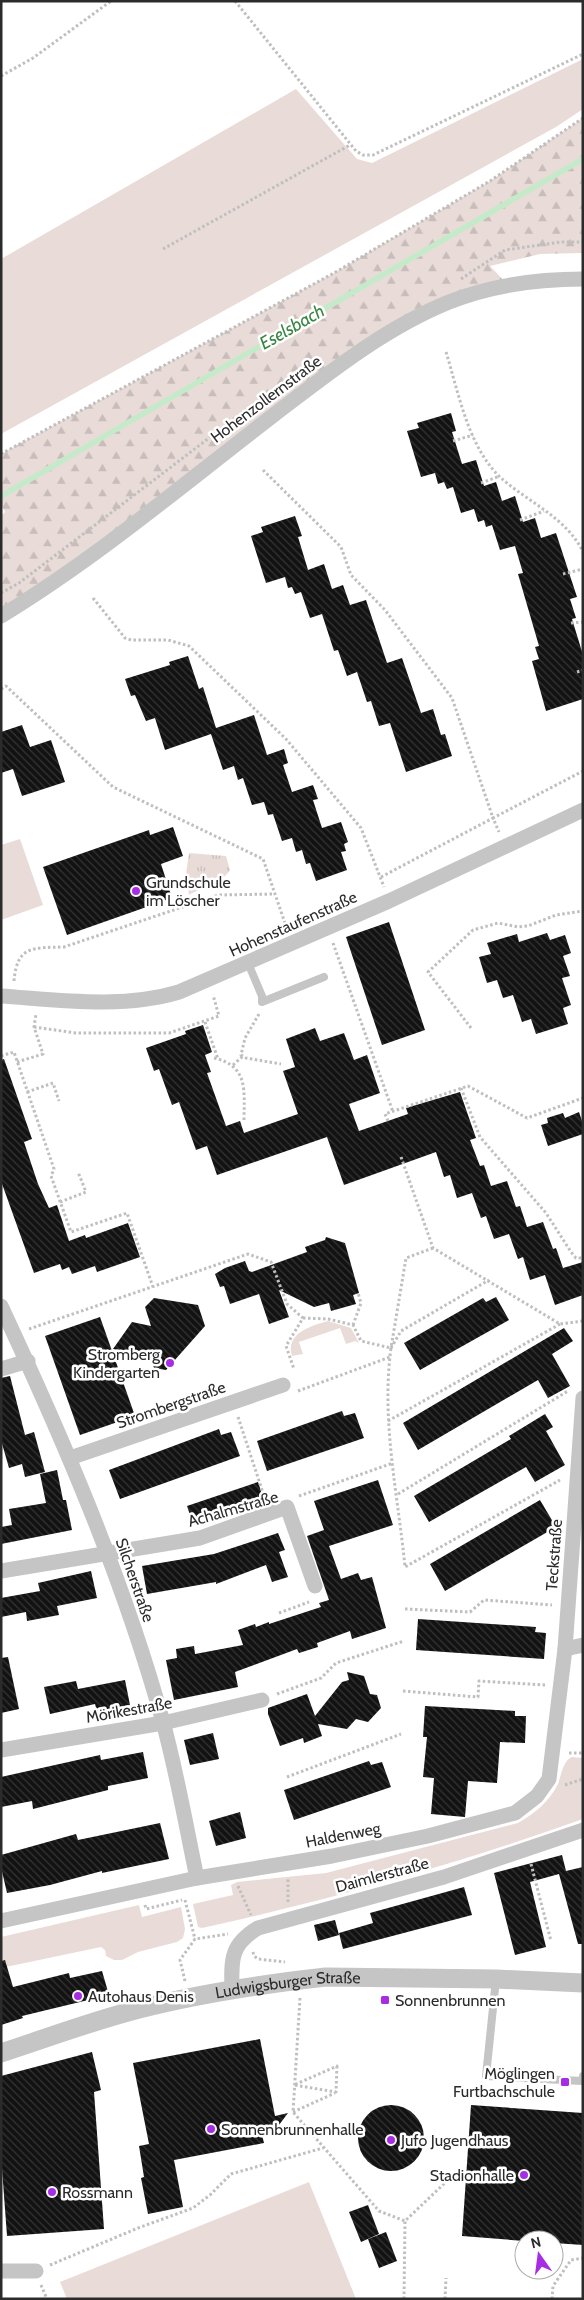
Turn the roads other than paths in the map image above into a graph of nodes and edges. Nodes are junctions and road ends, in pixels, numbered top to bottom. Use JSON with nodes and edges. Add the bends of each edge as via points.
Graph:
{"nodes":[{"id":1,"x":583,"y":279,"type":"edge"},
{"id":2,"x":1,"y":616,"type":"edge"},
{"id":3,"x":583,"y":810,"type":"edge"},
{"id":4,"x":248,"y":962,"type":"junction"},
{"id":5,"x":324,"y":977,"type":"dead end"},
{"id":6,"x":7,"y":997,"type":"edge"},
{"id":7,"x":1,"y":1306,"type":"edge"},
{"id":8,"x":28,"y":1361,"type":"junction"},
{"id":9,"x":1,"y":1369,"type":"edge"},
{"id":10,"x":283,"y":1385,"type":"road end"},
{"id":11,"x":578,"y":1393,"type":"edge"},
{"id":12,"x":70,"y":1458,"type":"junction"},
{"id":13,"x":579,"y":1465,"type":"edge"},
{"id":14,"x":108,"y":1554,"type":"junction"},
{"id":15,"x":1,"y":1571,"type":"edge"},
{"id":16,"x":315,"y":1586,"type":"road end"},
{"id":17,"x":583,"y":1645,"type":"edge"},
{"id":18,"x":565,"y":1649,"type":"junction"},
{"id":19,"x":262,"y":1700,"type":"road end"},
{"id":20,"x":163,"y":1723,"type":"junction"},
{"id":21,"x":1,"y":1750,"type":"edge"},
{"id":22,"x":583,"y":1830,"type":"edge"},
{"id":23,"x":197,"y":1878,"type":"junction"},
{"id":24,"x":1,"y":1921,"type":"edge"},
{"id":25,"x":496,"y":1979,"type":"junction"},
{"id":26,"x":583,"y":1983,"type":"edge"},
{"id":27,"x":232,"y":1989,"type":"junction"},
{"id":28,"x":1,"y":2053,"type":"edge"},
{"id":29,"x":583,"y":2076,"type":"edge"},
{"id":30,"x":1,"y":2271,"type":"edge"},
{"id":31,"x":36,"y":2271,"type":"road end"}],
"edges":[{"from":1,"to":2,"type":"street","name":"Hohenzollernstraße","via":[[536,281],[481,292],[424,313],[384,335],[340,365],[106,546]]},
{"from":3,"to":4,"type":"street","name":"Hohenstaufenstraße","via":[[389,901]]},
{"from":4,"to":5,"type":"lane","via":[[262,1002]]},
{"from":4,"to":6,"type":"street","name":"Hohenstaufenstraße","via":[[187,989],[147,1000]]},
{"from":7,"to":8,"type":"street","name":"Silcherstraße"},
{"from":8,"to":9,"type":"street"},
{"from":8,"to":12,"type":"street","name":"Silcherstraße"},
{"from":10,"to":12,"type":"street","name":"Strombergstraße"},
{"from":11,"to":13,"type":"street","name":"Teckstraße"},
{"from":12,"to":14,"type":"street","name":"Silcherstraße"},
{"from":13,"to":18,"type":"street","name":"Teckstraße"},
{"from":14,"to":15,"type":"street","name":"Achalmstraße"},
{"from":14,"to":16,"type":"street","name":"Achalmstraße","via":[[200,1538],[287,1508]]},
{"from":14,"to":20,"type":"street","name":"Silcherstraße"},
{"from":17,"to":18,"type":"street"},
{"from":18,"to":23,"type":"street","name":"Haldenweg","via":[[549,1779],[537,1796],[515,1812],[428,1836]]},
{"from":19,"to":20,"type":"street","name":"Mörikestraße"},
{"from":20,"to":21,"type":"street","name":"Mörikestraße"},
{"from":20,"to":23,"type":"street","name":"Silcherstraße"},
{"from":22,"to":27,"type":"street","name":"Daimlerstraße","via":[[444,1876],[258,1928],[244,1936],[234,1952]]},
{"from":23,"to":24,"type":"street","name":"Haldenweg"},
{"from":25,"to":26,"type":"street","name":"Ludwigsburger Straße"},
{"from":25,"to":27,"type":"street","name":"Ludwigsburger Straße","via":[[326,1977]]},
{"from":25,"to":29,"type":"lane","via":[[486,2076],[582,2082]]},
{"from":27,"to":28,"type":"street","name":"Ludwigsburger Straße","via":[[121,2014]]},
{"from":30,"to":31,"type":"street"}]}
